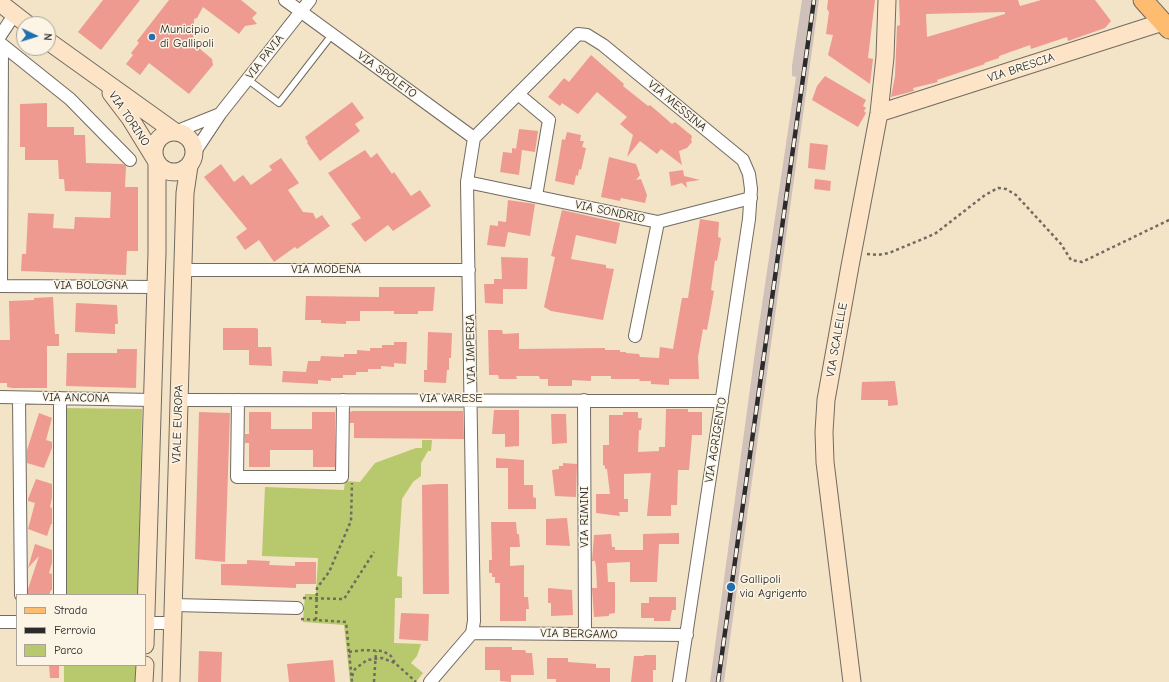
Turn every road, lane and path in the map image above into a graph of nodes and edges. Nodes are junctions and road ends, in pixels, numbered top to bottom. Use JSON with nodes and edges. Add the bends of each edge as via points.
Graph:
{"nodes":[{"id":1,"x":284,"y":0,"type":"edge"},
{"id":2,"x":310,"y":0,"type":"edge"},
{"id":3,"x":887,"y":0,"type":"edge"},
{"id":4,"x":1143,"y":0,"type":"edge"},
{"id":5,"x":0,"y":3,"type":"edge"},
{"id":6,"x":301,"y":11,"type":"junction"},
{"id":7,"x":17,"y":16,"type":"edge"},
{"id":8,"x":16,"y":24,"type":"edge"},
{"id":9,"x":1166,"y":26,"type":"edge"},
{"id":10,"x":331,"y":36,"type":"junction"},
{"id":11,"x":1,"y":41,"type":"edge"},
{"id":12,"x":56,"y":47,"type":"edge"},
{"id":13,"x":247,"y":79,"type":"junction"},
{"id":14,"x":102,"y":82,"type":"junction"},
{"id":15,"x":518,"y":94,"type":"junction"},
{"id":16,"x":880,"y":113,"type":"junction"},
{"id":17,"x":220,"y":114,"type":"junction"},
{"id":18,"x":175,"y":132,"type":"junction"},
{"id":19,"x":474,"y":138,"type":"junction"},
{"id":20,"x":192,"y":159,"type":"junction"},
{"id":21,"x":130,"y":160,"type":"dead end"},
{"id":22,"x":155,"y":160,"type":"junction"},
{"id":23,"x":468,"y":182,"type":"junction"},
{"id":24,"x":536,"y":196,"type":"junction"},
{"id":25,"x":751,"y":198,"type":"junction"},
{"id":26,"x":1169,"y":220,"type":"edge"},
{"id":27,"x":658,"y":222,"type":"junction"},
{"id":28,"x":853,"y":250,"type":"junction"},
{"id":29,"x":156,"y":270,"type":"junction"},
{"id":30,"x":469,"y":270,"type":"junction"},
{"id":31,"x":183,"y":278,"type":"junction"},
{"id":32,"x":1,"y":286,"type":"edge"},
{"id":33,"x":155,"y":287,"type":"junction"},
{"id":34,"x":635,"y":336,"type":"dead end"},
{"id":35,"x":0,"y":397,"type":"edge"},
{"id":36,"x":19,"y":398,"type":"junction"},
{"id":37,"x":60,"y":398,"type":"junction"},
{"id":38,"x":472,"y":399,"type":"junction"},
{"id":39,"x":152,"y":400,"type":"junction"},
{"id":40,"x":179,"y":400,"type":"junction"},
{"id":41,"x":238,"y":400,"type":"junction"},
{"id":42,"x":343,"y":400,"type":"junction"},
{"id":43,"x":584,"y":400,"type":"junction"},
{"id":44,"x":722,"y":402,"type":"junction"},
{"id":45,"x":352,"y":480,"type":"dead end"},
{"id":46,"x":374,"y":552,"type":"dead end"},
{"id":47,"x":21,"y":594,"type":"edge"},
{"id":48,"x":60,"y":594,"type":"edge"},
{"id":49,"x":146,"y":594,"type":"edge"},
{"id":50,"x":317,"y":598,"type":"junction"},
{"id":51,"x":300,"y":603,"type":"joint"},
{"id":52,"x":174,"y":606,"type":"junction"},
{"id":53,"x":0,"y":622,"type":"edge"},
{"id":54,"x":16,"y":622,"type":"edge"},
{"id":55,"x":146,"y":623,"type":"edge"},
{"id":56,"x":173,"y":623,"type":"junction"},
{"id":57,"x":472,"y":633,"type":"junction"},
{"id":58,"x":585,"y":634,"type":"junction"},
{"id":59,"x":687,"y":635,"type":"junction"},
{"id":60,"x":376,"y":650,"type":"junction"},
{"id":61,"x":349,"y":652,"type":"junction"},
{"id":62,"x":376,"y":658,"type":"junction"},
{"id":63,"x":395,"y":663,"type":"junction"},
{"id":64,"x":145,"y":666,"type":"edge"},
{"id":65,"x":351,"y":676,"type":"junction"},
{"id":66,"x":144,"y":682,"type":"edge"},
{"id":67,"x":172,"y":682,"type":"edge"},
{"id":68,"x":352,"y":682,"type":"edge"},
{"id":69,"x":374,"y":682,"type":"edge"},
{"id":70,"x":416,"y":682,"type":"edge"},
{"id":71,"x":430,"y":682,"type":"edge"},
{"id":72,"x":679,"y":682,"type":"edge"},
{"id":73,"x":852,"y":682,"type":"edge"}],
"edges":[{"from":1,"to":6,"type":"street","name":"VIA SPOLETO"},
{"from":2,"to":6,"type":"street","name":"VIA PAVIA"},
{"from":3,"to":16,"type":"street","name":"VIA SCALELLE"},
{"from":4,"to":9,"type":"main road"},
{"from":5,"to":7,"type":"street"},
{"from":6,"to":10,"type":"street","name":"VIA SPOLETO"},
{"from":6,"to":13,"type":"street","name":"VIA PAVIA"},
{"from":8,"to":11,"type":"street"},
{"from":9,"to":16,"type":"street","name":"VIA BRESCIA"},
{"from":10,"to":13,"type":"lane","via":[[279,103]]},
{"from":10,"to":19,"type":"street","name":"VIA SPOLETO"},
{"from":11,"to":21,"type":"street","via":[[70,99]]},
{"from":11,"to":32,"type":"street"},
{"from":12,"to":14,"type":"street","name":"VIA TORINO"},
{"from":13,"to":17,"type":"street","name":"VIA PAVIA"},
{"from":14,"to":18,"type":"street","name":"VIA TORINO"},
{"from":14,"to":22,"type":"street","name":"VIA TORINO","via":[[130,118]]},
{"from":15,"to":19,"type":"street"},
{"from":15,"to":24,"type":"street","via":[[549,120]]},
{"from":15,"to":25,"type":"street","name":"VIA MESSINA","via":[[578,34],[587,35],[603,45],[742,160],[749,174]]},
{"from":16,"to":28,"type":"street","name":"VIA SCALELLE"},
{"from":17,"to":18,"type":"street"},
{"from":17,"to":20,"type":"street","name":"VIA PAVIA"},
{"from":18,"to":20,"type":"street","via":[[181,133],[191,141]]},
{"from":18,"to":22,"type":"street","via":[[169,132],[158,139],[155,145]]},
{"from":19,"to":23,"type":"street","name":"VIA IMPERIA"},
{"from":20,"to":22,"type":"street","via":[[184,170],[172,173],[161,168]]},
{"from":20,"to":31,"type":"street","name":"VIALE EUROPA","via":[[185,193]]},
{"from":22,"to":29,"type":"street","via":[[158,191]]},
{"from":23,"to":24,"type":"street","name":"VIA SONDRIO"},
{"from":23,"to":30,"type":"street","name":"VIA IMPERIA"},
{"from":24,"to":27,"type":"street","name":"VIA SONDRIO"},
{"from":25,"to":27,"type":"street","name":"VIA SONDRIO"},
{"from":25,"to":44,"type":"street","name":"VIA AGRIGENTO"},
{"from":26,"to":28,"type":"path","via":[[1082,262],[1071,260],[1061,244],[1016,195],[998,188],[925,238],[878,255]]},
{"from":27,"to":34,"type":"street"},
{"from":28,"to":73,"type":"street","name":"VIA SCALELLE","via":[[826,400],[824,432],[825,462]]},
{"from":29,"to":31,"type":"street"},
{"from":29,"to":33,"type":"street"},
{"from":30,"to":31,"type":"street","name":"VIA MODENA"},
{"from":30,"to":38,"type":"street","name":"VIA IMPERIA"},
{"from":31,"to":33,"type":"street","name":"VIA BOLOGNA"},
{"from":31,"to":40,"type":"street","name":"VIALE EUROPA"},
{"from":32,"to":33,"type":"street","name":"VIA BOLOGNA"},
{"from":33,"to":39,"type":"street"},
{"from":35,"to":36,"type":"street","name":"VIA ANCONA"},
{"from":36,"to":37,"type":"street","name":"VIA ANCONA"},
{"from":36,"to":47,"type":"street"},
{"from":37,"to":39,"type":"street","name":"VIA ANCONA"},
{"from":37,"to":48,"type":"street"},
{"from":38,"to":42,"type":"street","name":"VIA VARESE"},
{"from":38,"to":43,"type":"street","name":"VIA VARESE"},
{"from":38,"to":57,"type":"street","name":"VIA IMPERIA","via":[[475,609]]},
{"from":39,"to":40,"type":"street"},
{"from":39,"to":49,"type":"street"},
{"from":40,"to":41,"type":"street","name":"VIA VARESE"},
{"from":40,"to":52,"type":"street","name":"VIALE EUROPA"},
{"from":41,"to":42,"type":"street","name":"VIA VARESE"},
{"from":41,"to":42,"type":"street","via":[[237,477],[342,477]]},
{"from":43,"to":44,"type":"street","name":"VIA VARESE"},
{"from":43,"to":58,"type":"street","name":"VIA RIMINI"},
{"from":44,"to":59,"type":"street","name":"VIA AGRIGENTO"},
{"from":45,"to":50,"type":"path","via":[[351,521],[329,572],[317,588]]},
{"from":46,"to":50,"type":"path","via":[[344,599]]},
{"from":50,"to":51,"type":"path"},
{"from":50,"to":61,"type":"path","via":[[316,620],[346,622]]},
{"from":51,"to":52,"type":"street"},
{"from":52,"to":56,"type":"street","name":"VIALE EUROPA"},
{"from":53,"to":54,"type":"street"},
{"from":55,"to":56,"type":"street"},
{"from":56,"to":67,"type":"street","name":"VIALE EUROPA"},
{"from":57,"to":58,"type":"street","name":"VIA BERGAMO"},
{"from":57,"to":71,"type":"street"},
{"from":58,"to":59,"type":"street","name":"VIA BERGAMO"},
{"from":59,"to":72,"type":"street","name":"VIA AGRIGENTO"},
{"from":60,"to":61,"type":"path"},
{"from":60,"to":62,"type":"path"},
{"from":60,"to":63,"type":"path","via":[[391,656]]},
{"from":61,"to":65,"type":"path"},
{"from":62,"to":63,"type":"path"},
{"from":62,"to":65,"type":"path","via":[[361,664]]},
{"from":62,"to":69,"type":"path"},
{"from":63,"to":70,"type":"path"},
{"from":64,"to":66,"type":"street"},
{"from":65,"to":68,"type":"path"}]}
